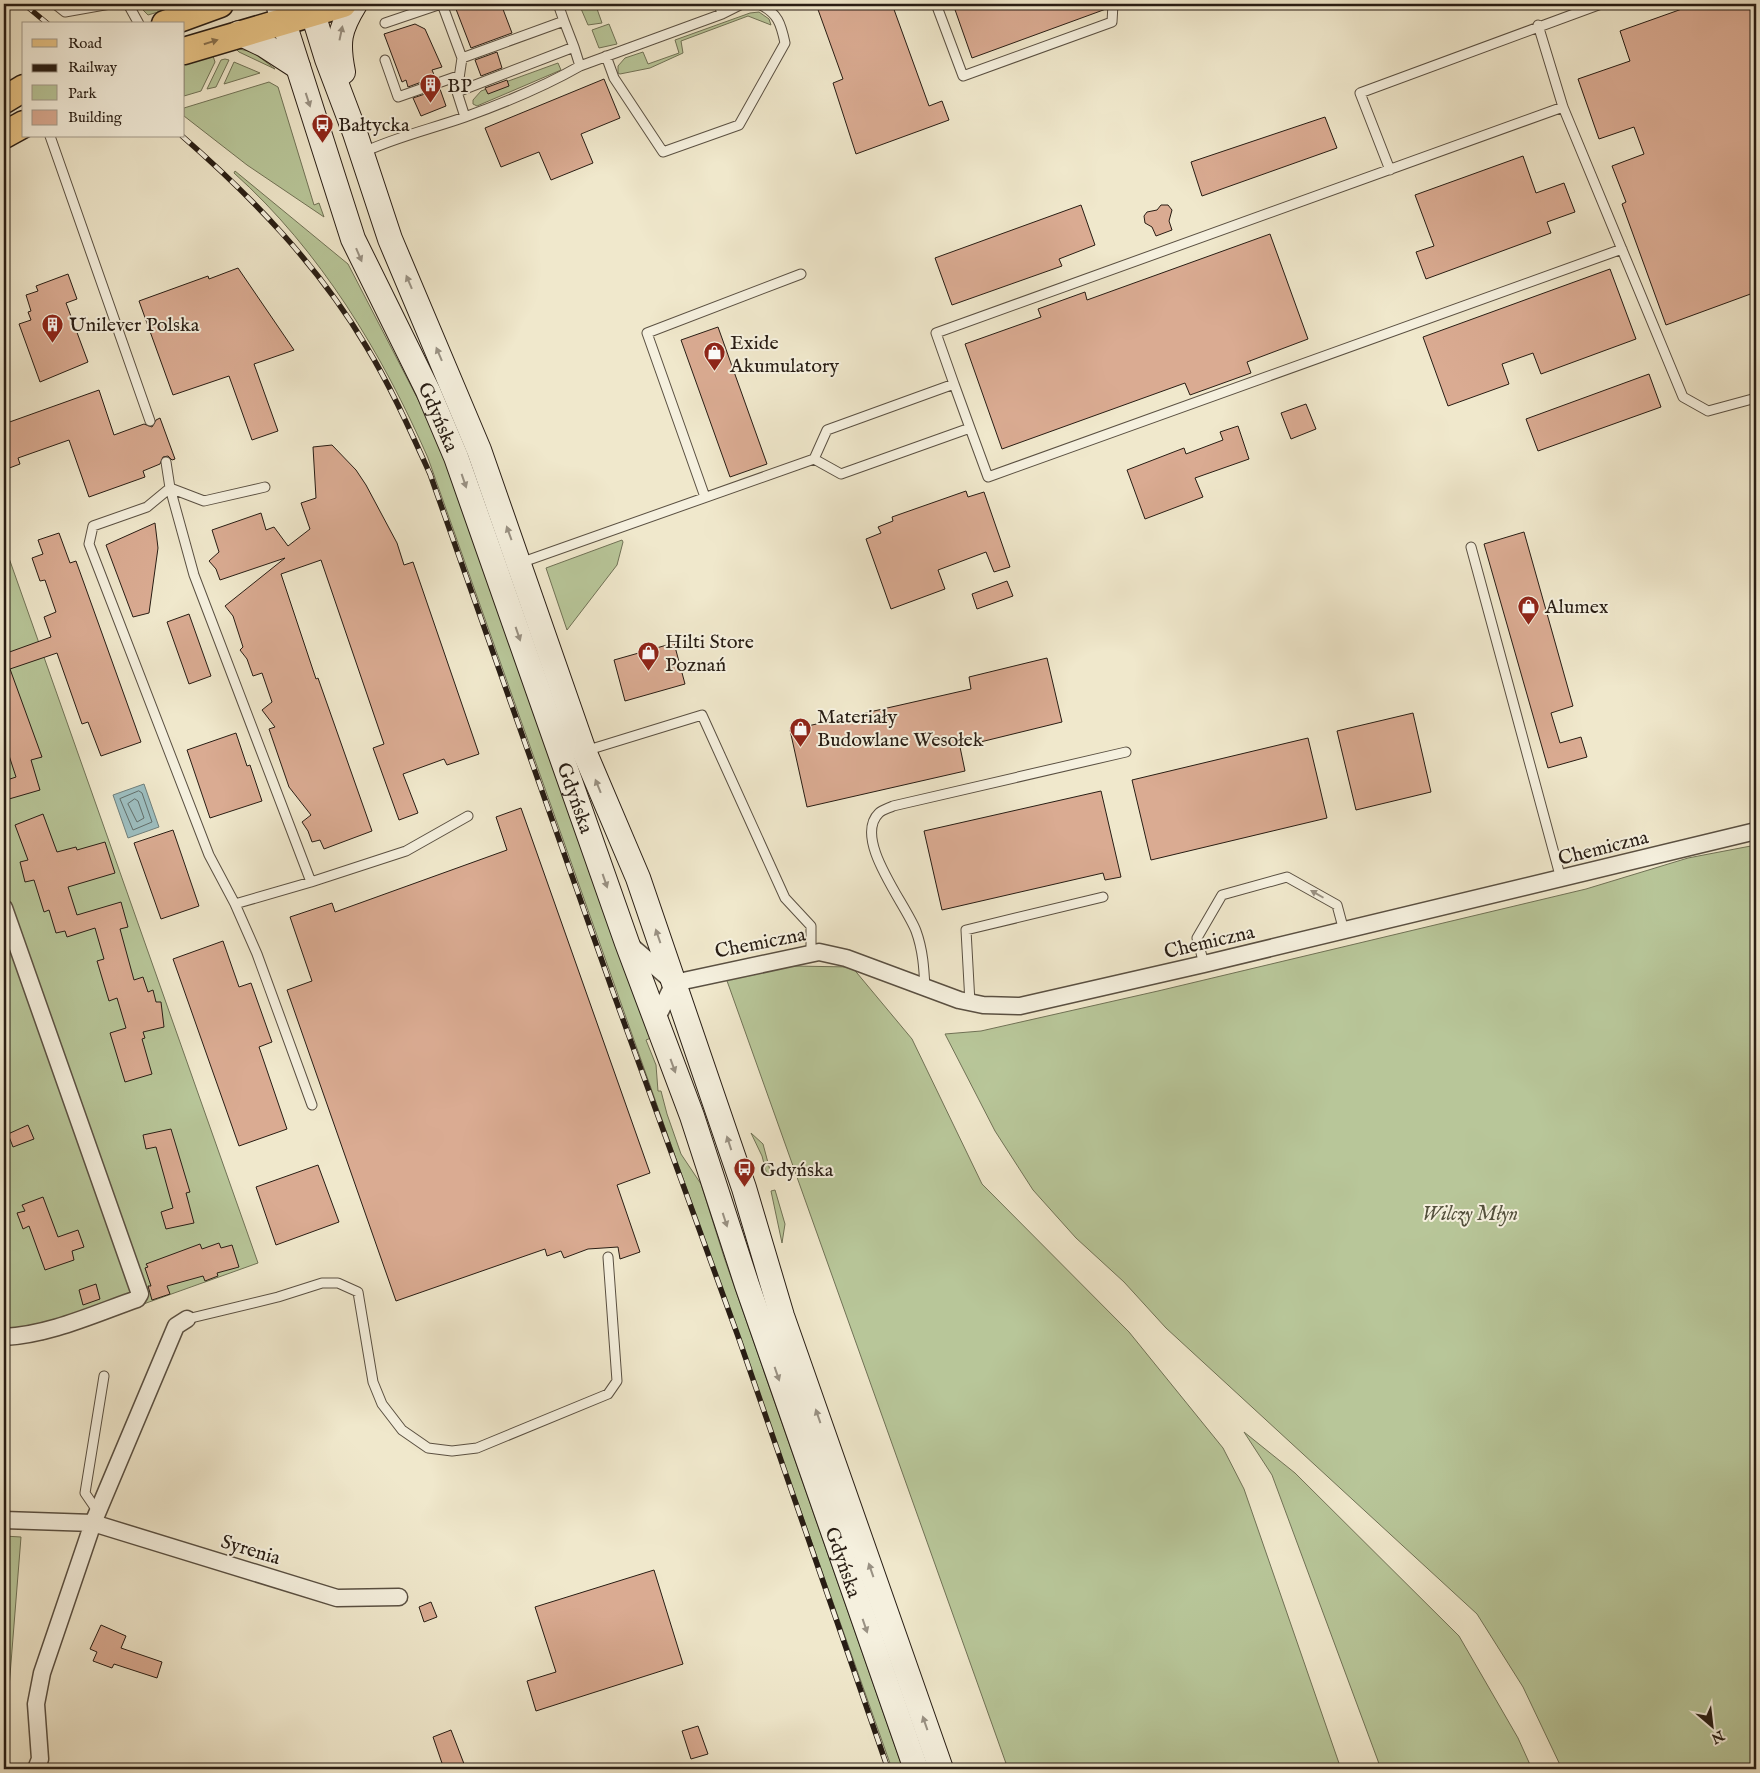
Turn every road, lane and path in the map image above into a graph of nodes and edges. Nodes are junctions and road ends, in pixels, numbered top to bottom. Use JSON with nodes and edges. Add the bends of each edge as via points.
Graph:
{"nodes":[{"id":1,"x":55,"y":4,"type":"edge"},
{"id":2,"x":110,"y":4,"type":"edge"},
{"id":3,"x":128,"y":4,"type":"edge"},
{"id":4,"x":220,"y":4,"type":"edge"},
{"id":5,"x":343,"y":4,"type":"edge"},
{"id":6,"x":355,"y":4,"type":"edge"},
{"id":7,"x":442,"y":4,"type":"edge"},
{"id":8,"x":558,"y":4,"type":"edge"},
{"id":9,"x":742,"y":4,"type":"edge"},
{"id":10,"x":759,"y":4,"type":"edge"},
{"id":11,"x":936,"y":4,"type":"edge"},
{"id":12,"x":1113,"y":4,"type":"edge"},
{"id":13,"x":1601,"y":4,"type":"edge"},
{"id":14,"x":92,"y":6,"type":"edge"},
{"id":15,"x":720,"y":7,"type":"edge"},
{"id":16,"x":312,"y":8,"type":"edge"},
{"id":17,"x":281,"y":12,"type":"edge"},
{"id":18,"x":564,"y":20,"type":"junction"},
{"id":19,"x":138,"y":22,"type":"edge"},
{"id":20,"x":170,"y":22,"type":"edge"},
{"id":21,"x":385,"y":24,"type":"dead end"},
{"id":22,"x":1538,"y":25,"type":"junction"},
{"id":23,"x":239,"y":34,"type":"junction"},
{"id":24,"x":574,"y":47,"type":"junction"},
{"id":25,"x":185,"y":51,"type":"edge"},
{"id":26,"x":606,"y":56,"type":"junction"},
{"id":27,"x":462,"y":58,"type":"junction"},
{"id":28,"x":385,"y":60,"type":"dead end"},
{"id":29,"x":580,"y":66,"type":"junction"},
{"id":30,"x":298,"y":67,"type":"junction"},
{"id":31,"x":458,"y":76,"type":"junction"},
{"id":32,"x":457,"y":92,"type":"junction"},
{"id":33,"x":1564,"y":107,"type":"junction"},
{"id":34,"x":465,"y":116,"type":"junction"},
{"id":35,"x":22,"y":125,"type":"edge"},
{"id":36,"x":4,"y":135,"type":"edge"},
{"id":37,"x":51,"y":138,"type":"edge"},
{"id":38,"x":358,"y":143,"type":"junction"},
{"id":39,"x":1390,"y":170,"type":"junction"},
{"id":40,"x":1622,"y":249,"type":"junction"},
{"id":41,"x":801,"y":274,"type":"dead end"},
{"id":42,"x":954,"y":384,"type":"junction"},
{"id":43,"x":1756,"y":398,"type":"edge"},
{"id":44,"x":150,"y":422,"type":"dead end"},
{"id":45,"x":970,"y":428,"type":"junction"},
{"id":46,"x":814,"y":459,"type":"junction"},
{"id":47,"x":166,"y":462,"type":"dead end"},
{"id":48,"x":265,"y":487,"type":"dead end"},
{"id":49,"x":170,"y":488,"type":"junction"},
{"id":50,"x":705,"y":497,"type":"junction"},
{"id":51,"x":1470,"y":548,"type":"dead end"},
{"id":52,"x":520,"y":564,"type":"junction"},
{"id":53,"x":584,"y":751,"type":"junction"},
{"id":54,"x":1126,"y":752,"type":"dead end"},
{"id":55,"x":468,"y":816,"type":"dead end"},
{"id":56,"x":1756,"y":831,"type":"edge"},
{"id":57,"x":1561,"y":879,"type":"junction"},
{"id":58,"x":311,"y":882,"type":"junction"},
{"id":59,"x":1103,"y":897,"type":"dead end"},
{"id":60,"x":235,"y":904,"type":"junction"},
{"id":61,"x":4,"y":908,"type":"edge"},
{"id":62,"x":1344,"y":931,"type":"junction"},
{"id":63,"x":626,"y":943,"type":"junction"},
{"id":64,"x":811,"y":952,"type":"junction"},
{"id":65,"x":1204,"y":964,"type":"junction"},
{"id":66,"x":674,"y":982,"type":"junction"},
{"id":67,"x":925,"y":988,"type":"junction"},
{"id":68,"x":970,"y":1003,"type":"junction"},
{"id":69,"x":656,"y":1020,"type":"junction"},
{"id":70,"x":312,"y":1106,"type":"dead end"},
{"id":71,"x":608,"y":1257,"type":"dead end"},
{"id":72,"x":187,"y":1319,"type":"joint"},
{"id":73,"x":4,"y":1337,"type":"edge"},
{"id":74,"x":104,"y":1376,"type":"dead end"},
{"id":75,"x":95,"y":1518,"type":"junction"},
{"id":76,"x":4,"y":1520,"type":"edge"},
{"id":77,"x":399,"y":1597,"type":"dead end"},
{"id":78,"x":36,"y":1769,"type":"edge"},
{"id":79,"x":916,"y":1769,"type":"edge"},
{"id":80,"x":941,"y":1769,"type":"edge"}],
"edges":[{"from":1,"to":14,"type":"lane","via":[[65,12]]},
{"from":2,"to":14,"type":"lane"},
{"from":3,"to":19,"type":"lane"},
{"from":4,"to":20,"type":"main road"},
{"from":5,"to":16,"type":"main road"},
{"from":38,"to":6,"type":"main road","name":"Gdyńska","one_way":true,"via":[[339,44],[342,27]]},
{"from":7,"to":21,"type":"lane"},
{"from":7,"to":27,"type":"lane"},
{"from":8,"to":18,"type":"lane"},
{"from":9,"to":15,"type":"lane"},
{"from":10,"to":26,"type":"lane","via":[[773,12],[780,21],[785,43],[739,125],[663,152],[614,78]]},
{"from":11,"to":12,"type":"lane","via":[[964,76],[1112,22]]},
{"from":13,"to":22,"type":"lane"},
{"from":15,"to":26,"type":"lane"},
{"from":16,"to":17,"type":"main road"},
{"from":16,"to":38,"type":"main road","name":"Gdyńska"},
{"from":17,"to":23,"type":"main road"},
{"from":17,"to":30,"type":"main road","name":"Gdyńska"},
{"from":18,"to":24,"type":"lane"},
{"from":18,"to":27,"type":"lane"},
{"from":22,"to":33,"type":"lane"},
{"from":22,"to":39,"type":"lane","via":[[1360,93]]},
{"from":25,"to":23,"type":"main road","one_way":true},
{"from":23,"to":30,"type":"main road","via":[[264,45]]},
{"from":24,"to":29,"type":"lane"},
{"from":24,"to":32,"type":"lane"},
{"from":26,"to":29,"type":"lane"},
{"from":27,"to":31,"type":"lane"},
{"from":28,"to":31,"type":"lane","via":[[398,97]]},
{"from":29,"to":34,"type":"lane","via":[[564,76]]},
{"from":30,"to":63,"type":"main road","name":"Gdyńska","one_way":true,"via":[[352,239],[428,391],[456,457]]},
{"from":31,"to":32,"type":"lane"},
{"from":32,"to":34,"type":"lane"},
{"from":33,"to":39,"type":"lane"},
{"from":33,"to":40,"type":"lane"},
{"from":34,"to":38,"type":"lane","via":[[412,133]]},
{"from":35,"to":36,"type":"main road"},
{"from":37,"to":44,"type":"lane"},
{"from":52,"to":38,"type":"main road","name":"Gdyńska","one_way":true,"via":[[479,450],[390,239]]},
{"from":39,"to":42,"type":"lane","via":[[936,333]]},
{"from":40,"to":43,"type":"lane","via":[[1683,397],[1708,411]]},
{"from":40,"to":45,"type":"lane","via":[[988,477]]},
{"from":41,"to":50,"type":"lane","via":[[647,333]]},
{"from":42,"to":45,"type":"lane"},
{"from":42,"to":46,"type":"lane","via":[[827,430]]},
{"from":45,"to":46,"type":"lane","via":[[841,474]]},
{"from":46,"to":50,"type":"lane"},
{"from":47,"to":49,"type":"lane"},
{"from":48,"to":49,"type":"lane","via":[[204,501]]},
{"from":49,"to":58,"type":"lane","via":[[194,575]]},
{"from":49,"to":60,"type":"lane","via":[[147,507],[93,526],[88,544],[209,855]]},
{"from":50,"to":52,"type":"lane"},
{"from":51,"to":57,"type":"lane"},
{"from":52,"to":53,"type":"main road","name":"Gdyńska"},
{"from":53,"to":64,"type":"lane","via":[[702,714],[785,898],[811,926]]},
{"from":66,"to":53,"type":"main road","name":"Gdyńska","one_way":true,"via":[[638,878]]},
{"from":54,"to":67,"type":"lane","via":[[893,806],[879,813],[870,837],[875,853],[916,931],[924,960]]},
{"from":55,"to":58,"type":"lane","via":[[406,852]]},
{"from":56,"to":57,"type":"street","name":"Chemiczna"},
{"from":57,"to":62,"type":"street","name":"Chemiczna"},
{"from":58,"to":60,"type":"lane"},
{"from":59,"to":68,"type":"lane","via":[[966,930]]},
{"from":60,"to":70,"type":"lane","via":[[257,954]]},
{"from":61,"to":73,"type":"street","via":[[140,1294],[136,1299],[53,1328],[24,1336]]},
{"from":62,"to":65,"type":"street","name":"Chemiczna"},
{"from":62,"to":65,"type":"lane","one_way":true,"via":[[1337,905],[1287,877],[1222,895],[1197,938]]},
{"from":63,"to":66,"type":"street"},
{"from":63,"to":69,"type":"main road","name":"Gdyńska"},
{"from":64,"to":66,"type":"street","name":"Chemiczna"},
{"from":64,"to":67,"type":"street","name":"Chemiczna","via":[[846,958]]},
{"from":65,"to":68,"type":"street","name":"Chemiczna","via":[[1036,1003],[1006,1007]]},
{"from":66,"to":69,"type":"street"},
{"from":80,"to":66,"type":"main road","name":"Gdyńska","one_way":true,"via":[[782,1316],[744,1188]]},
{"from":67,"to":68,"type":"street","name":"Chemiczna"},
{"from":69,"to":79,"type":"main road","name":"Gdyńska","one_way":true,"via":[[692,1116],[746,1285]]},
{"from":71,"to":72,"type":"lane","via":[[617,1381],[608,1394],[477,1448],[452,1451],[428,1448],[402,1430],[382,1404],[373,1382],[358,1292],[338,1283],[322,1283],[278,1298]]},
{"from":72,"to":75,"type":"street","via":[[176,1326]]},
{"from":74,"to":75,"type":"lane","via":[[85,1493]]},
{"from":75,"to":76,"type":"street","name":"Syrenia"},
{"from":75,"to":77,"type":"street","name":"Syrenia","via":[[337,1598]]},
{"from":75,"to":78,"type":"street","via":[[42,1673],[36,1704],[40,1759]]}]}
